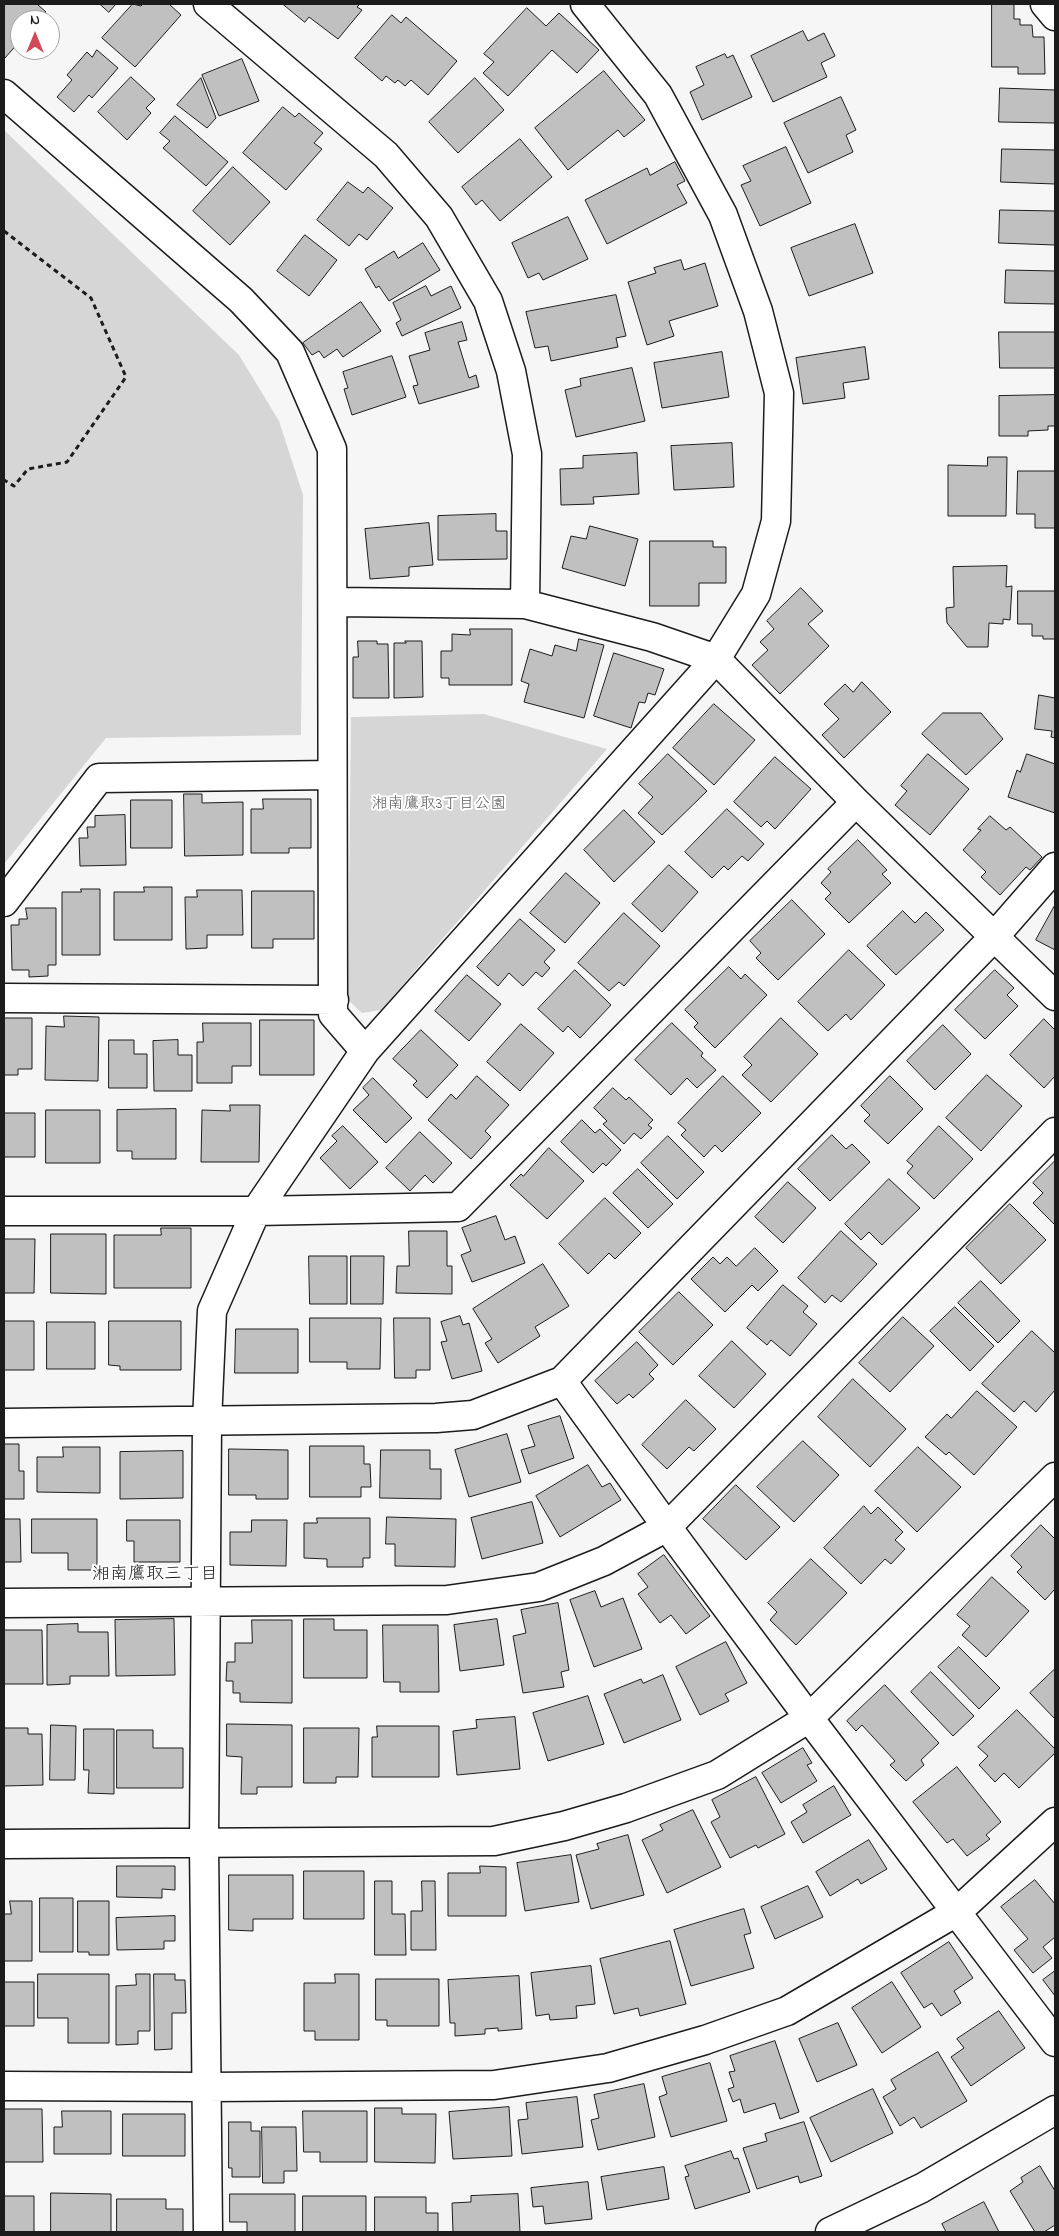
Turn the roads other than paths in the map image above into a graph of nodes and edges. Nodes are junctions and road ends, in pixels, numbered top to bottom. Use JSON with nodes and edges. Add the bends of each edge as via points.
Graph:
{"nodes":[{"id":1,"x":208,"y":4,"type":"edge"},
{"id":2,"x":585,"y":4,"type":"edge"},
{"id":3,"x":1045,"y":4,"type":"edge"},
{"id":4,"x":1055,"y":16,"type":"edge"},
{"id":5,"x":4,"y":94,"type":"edge"},
{"id":6,"x":334,"y":602,"type":"junction"},
{"id":7,"x":525,"y":604,"type":"junction"},
{"id":8,"x":716,"y":659,"type":"junction"},
{"id":9,"x":332,"y":775,"type":"junction"},
{"id":10,"x":856,"y":802,"type":"junction"},
{"id":11,"x":1055,"y":867,"type":"edge"},
{"id":12,"x":4,"y":902,"type":"edge"},
{"id":13,"x":993,"y":938,"type":"junction"},
{"id":14,"x":1055,"y":996,"type":"edge"},
{"id":15,"x":4,"y":998,"type":"edge"},
{"id":16,"x":334,"y":1000,"type":"junction"},
{"id":17,"x":365,"y":1051,"type":"junction"},
{"id":18,"x":1055,"y":1132,"type":"edge"},
{"id":19,"x":4,"y":1211,"type":"edge"},
{"id":20,"x":256,"y":1211,"type":"junction"},
{"id":21,"x":562,"y":1380,"type":"junction"},
{"id":22,"x":207,"y":1422,"type":"junction"},
{"id":23,"x":4,"y":1423,"type":"edge"},
{"id":24,"x":1055,"y":1477,"type":"edge"},
{"id":25,"x":667,"y":1527,"type":"junction"},
{"id":26,"x":207,"y":1602,"type":"junction"},
{"id":27,"x":4,"y":1603,"type":"edge"},
{"id":28,"x":810,"y":1718,"type":"junction"},
{"id":29,"x":1055,"y":1822,"type":"edge"},
{"id":30,"x":204,"y":1843,"type":"junction"},
{"id":31,"x":4,"y":1844,"type":"edge"},
{"id":32,"x":958,"y":1911,"type":"junction"},
{"id":33,"x":1055,"y":2042,"type":"edge"},
{"id":34,"x":4,"y":2086,"type":"edge"},
{"id":35,"x":207,"y":2088,"type":"junction"},
{"id":36,"x":1055,"y":2110,"type":"edge"},
{"id":37,"x":208,"y":2232,"type":"edge"},
{"id":38,"x":832,"y":2232,"type":"edge"}],
"edges":[{"from":1,"to":7,"type":"street","via":[[386,155],[439,217],[488,301],[511,371],[527,454]]},
{"from":2,"to":8,"type":"street","via":[[658,95],[723,215],[758,311],[779,393],[776,521],[756,594]]},
{"from":3,"to":4,"type":"street"},
{"from":5,"to":6,"type":"street","via":[[241,300],[290,352],[332,450]]},
{"from":6,"to":7,"type":"street"},
{"from":6,"to":9,"type":"street"},
{"from":7,"to":8,"type":"street","via":[[652,637]]},
{"from":8,"to":10,"type":"street"},
{"from":8,"to":17,"type":"street"},
{"from":9,"to":12,"type":"street","via":[[99,778]]},
{"from":9,"to":16,"type":"street"},
{"from":10,"to":13,"type":"street"},
{"from":10,"to":20,"type":"street","via":[[458,1207]]},
{"from":11,"to":13,"type":"street"},
{"from":13,"to":14,"type":"street"},
{"from":13,"to":21,"type":"street"},
{"from":15,"to":16,"type":"street"},
{"from":16,"to":17,"type":"street","via":[[333,1014]]},
{"from":17,"to":20,"type":"street"},
{"from":18,"to":25,"type":"street"},
{"from":19,"to":20,"type":"street"},
{"from":20,"to":22,"type":"street","via":[[212,1311]]},
{"from":21,"to":22,"type":"street","via":[[473,1415]]},
{"from":21,"to":25,"type":"street"},
{"from":22,"to":23,"type":"street"},
{"from":22,"to":26,"type":"street"},
{"from":24,"to":28,"type":"street"},
{"from":25,"to":26,"type":"street","via":[[604,1561],[539,1587],[446,1600]]},
{"from":25,"to":28,"type":"street"},
{"from":26,"to":27,"type":"street"},
{"from":26,"to":30,"type":"street"},
{"from":28,"to":30,"type":"street","via":[[717,1775],[626,1808],[494,1841]]},
{"from":28,"to":32,"type":"street"},
{"from":29,"to":32,"type":"street"},
{"from":30,"to":31,"type":"street"},
{"from":30,"to":35,"type":"street"},
{"from":32,"to":33,"type":"street"},
{"from":32,"to":35,"type":"street","via":[[787,2011],[705,2040],[608,2068],[494,2085]]},
{"from":34,"to":35,"type":"street"},
{"from":35,"to":37,"type":"street"},
{"from":36,"to":38,"type":"street","via":[[922,2188]]}]}
